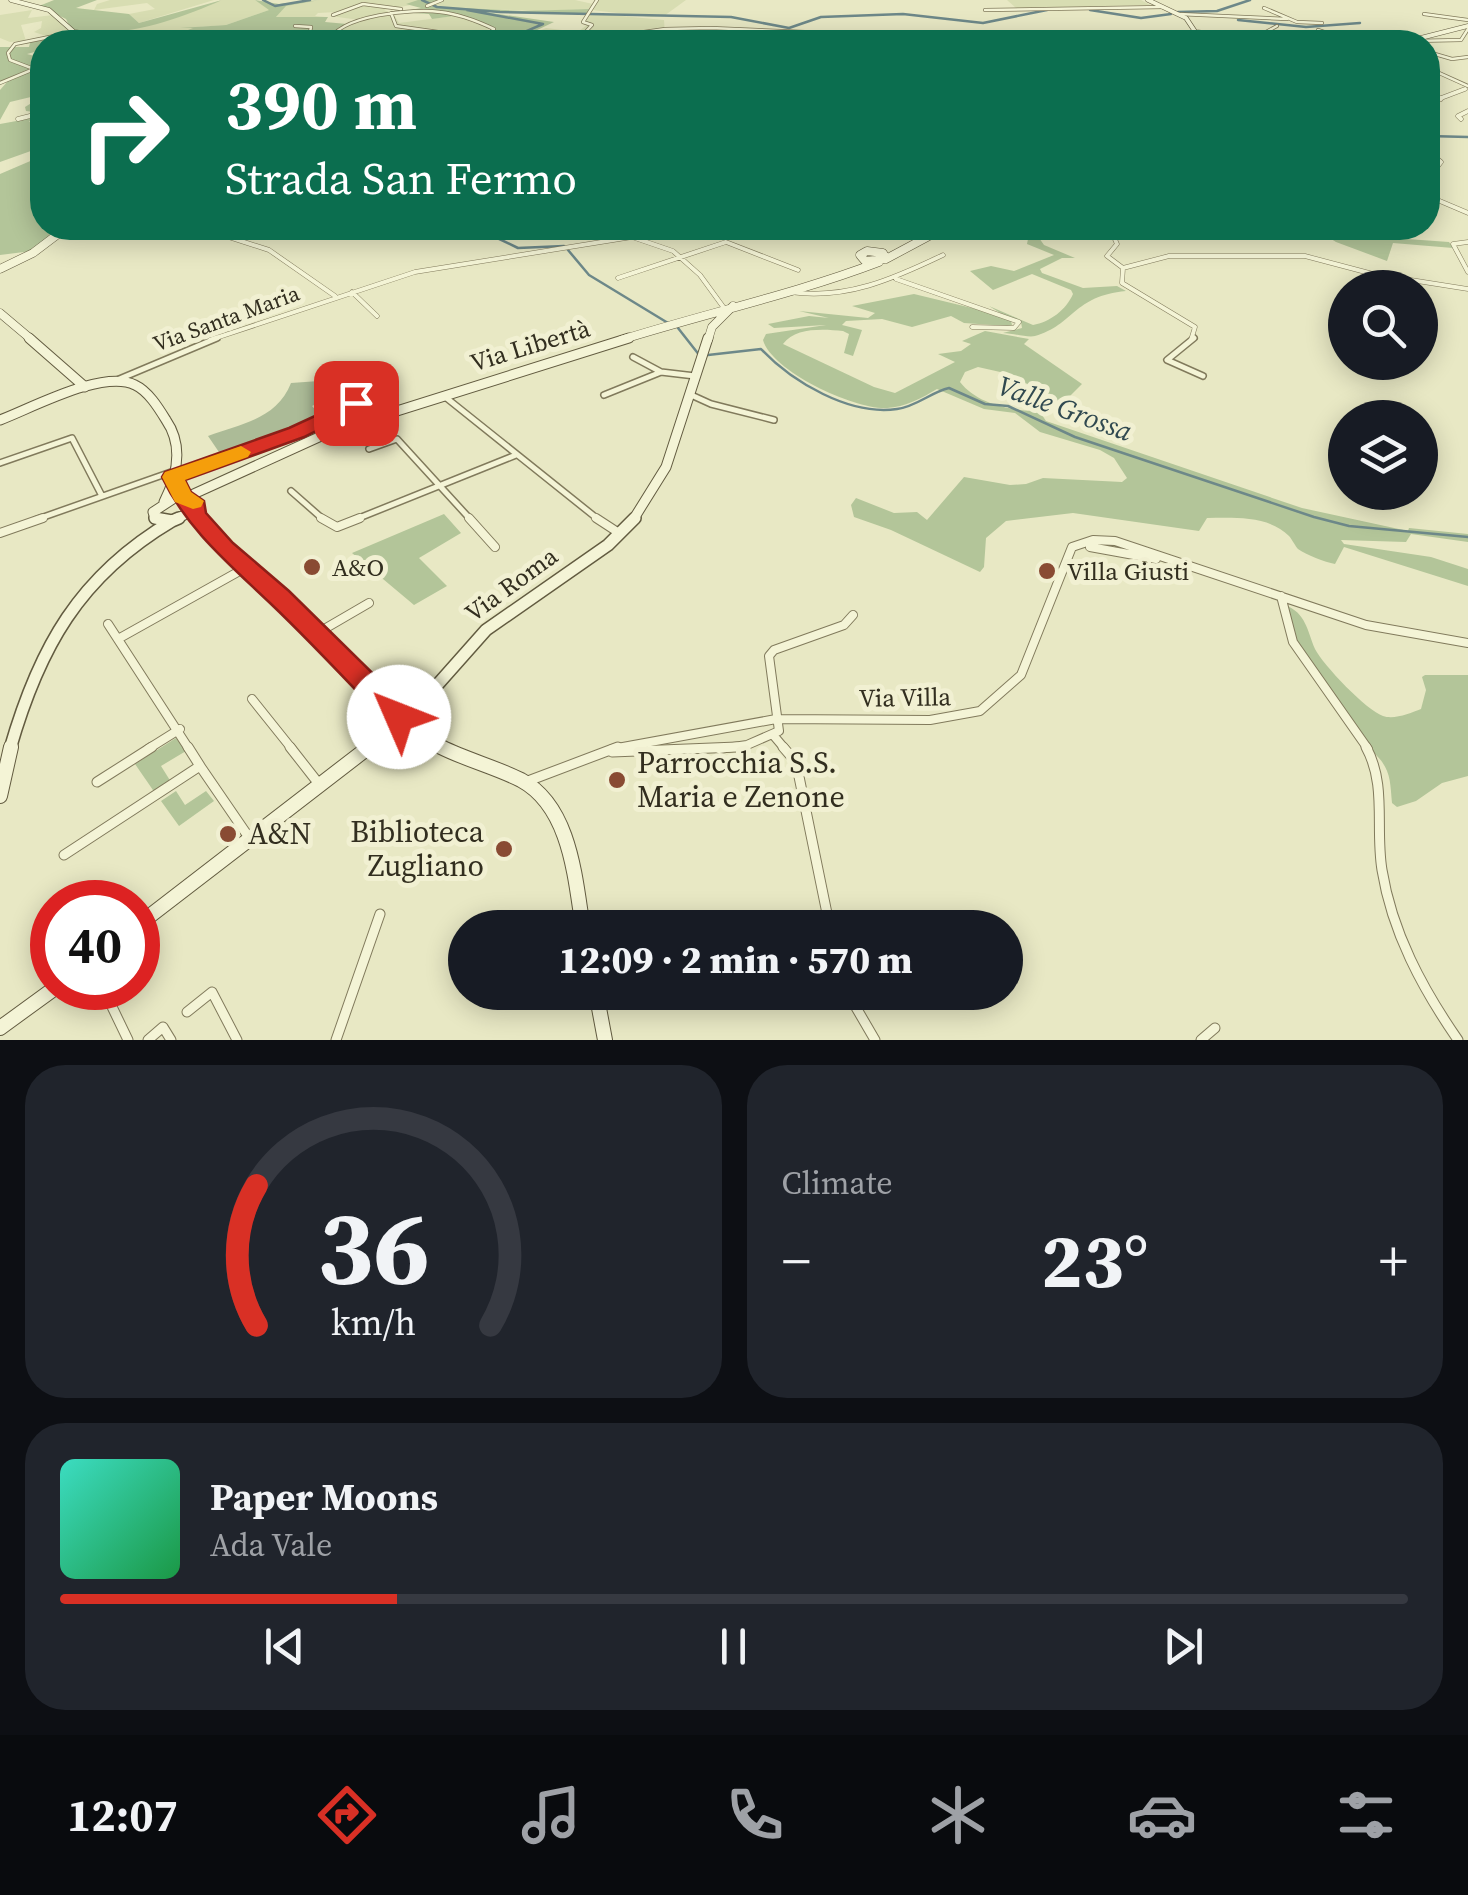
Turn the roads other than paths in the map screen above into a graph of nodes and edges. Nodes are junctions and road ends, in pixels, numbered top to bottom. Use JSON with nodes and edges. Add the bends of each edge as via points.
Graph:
{"nodes":[{"id":1,"x":17,"y":0,"type":"edge"},
{"id":2,"x":442,"y":0,"type":"edge"},
{"id":3,"x":597,"y":0,"type":"edge"},
{"id":4,"x":1148,"y":0,"type":"edge"},
{"id":5,"x":1162,"y":6,"type":"junction"},
{"id":6,"x":421,"y":8,"type":"junction"},
{"id":7,"x":1264,"y":8,"type":"dead end"},
{"id":8,"x":985,"y":10,"type":"dead end"},
{"id":9,"x":407,"y":11,"type":"junction"},
{"id":10,"x":1176,"y":12,"type":"junction"},
{"id":11,"x":391,"y":13,"type":"junction"},
{"id":12,"x":1424,"y":14,"type":"dead end"},
{"id":13,"x":333,"y":15,"type":"dead end"},
{"id":14,"x":1287,"y":18,"type":"junction"},
{"id":15,"x":1322,"y":24,"type":"dead end"},
{"id":16,"x":294,"y":26,"type":"dead end"},
{"id":17,"x":1277,"y":26,"type":"dead end"},
{"id":18,"x":1468,"y":26,"type":"edge"},
{"id":19,"x":72,"y":30,"type":"edge"},
{"id":20,"x":311,"y":30,"type":"edge"},
{"id":21,"x":337,"y":30,"type":"edge"},
{"id":22,"x":424,"y":30,"type":"edge"},
{"id":23,"x":493,"y":30,"type":"edge"},
{"id":24,"x":584,"y":30,"type":"edge"},
{"id":25,"x":658,"y":30,"type":"edge"},
{"id":26,"x":785,"y":30,"type":"edge"},
{"id":27,"x":1193,"y":30,"type":"edge"},
{"id":28,"x":1271,"y":30,"type":"edge"},
{"id":29,"x":1440,"y":33,"type":"edge"},
{"id":30,"x":1440,"y":40,"type":"edge"},
{"id":31,"x":30,"y":41,"type":"edge"},
{"id":32,"x":1440,"y":55,"type":"edge"},
{"id":33,"x":1468,"y":56,"type":"edge"},
{"id":34,"x":30,"y":67,"type":"edge"},
{"id":35,"x":30,"y":74,"type":"edge"},
{"id":36,"x":1440,"y":74,"type":"edge"},
{"id":37,"x":0,"y":83,"type":"edge"},
{"id":38,"x":1467,"y":87,"type":"edge"},
{"id":39,"x":1442,"y":99,"type":"edge"},
{"id":40,"x":1468,"y":111,"type":"edge"},
{"id":41,"x":30,"y":116,"type":"edge"},
{"id":42,"x":18,"y":119,"type":"dead end"},
{"id":43,"x":1461,"y":119,"type":"dead end"},
{"id":44,"x":1440,"y":201,"type":"edge"},
{"id":45,"x":1468,"y":213,"type":"edge"},
{"id":46,"x":51,"y":240,"type":"edge"},
{"id":47,"x":241,"y":240,"type":"edge"},
{"id":48,"x":617,"y":240,"type":"edge"},
{"id":49,"x":639,"y":240,"type":"edge"},
{"id":50,"x":918,"y":240,"type":"edge"},
{"id":51,"x":920,"y":240,"type":"edge"},
{"id":52,"x":1115,"y":240,"type":"edge"},
{"id":53,"x":1468,"y":242,"type":"edge"},
{"id":54,"x":876,"y":251,"type":"junction"},
{"id":55,"x":944,"y":256,"type":"dead end"},
{"id":56,"x":682,"y":257,"type":"junction"},
{"id":57,"x":860,"y":258,"type":"junction"},
{"id":58,"x":882,"y":260,"type":"junction"},
{"id":59,"x":1123,"y":268,"type":"junction"},
{"id":60,"x":0,"y":269,"type":"edge"},
{"id":61,"x":798,"y":270,"type":"dead end"},
{"id":62,"x":854,"y":271,"type":"junction"},
{"id":63,"x":1468,"y":272,"type":"edge"},
{"id":64,"x":618,"y":278,"type":"dead end"},
{"id":65,"x":896,"y":279,"type":"junction"},
{"id":66,"x":1468,"y":289,"type":"edge"},
{"id":67,"x":351,"y":292,"type":"junction"},
{"id":68,"x":789,"y":292,"type":"junction"},
{"id":69,"x":336,"y":296,"type":"junction"},
{"id":70,"x":729,"y":307,"type":"junction"},
{"id":71,"x":0,"y":312,"type":"edge"},
{"id":72,"x":378,"y":316,"type":"dead end"},
{"id":73,"x":709,"y":321,"type":"junction"},
{"id":74,"x":972,"y":326,"type":"dead end"},
{"id":75,"x":633,"y":356,"type":"dead end"},
{"id":76,"x":661,"y":372,"type":"junction"},
{"id":77,"x":696,"y":376,"type":"junction"},
{"id":78,"x":1203,"y":376,"type":"dead end"},
{"id":79,"x":116,"y":381,"type":"junction"},
{"id":80,"x":85,"y":387,"type":"junction"},
{"id":81,"x":604,"y":394,"type":"dead end"},
{"id":82,"x":689,"y":394,"type":"junction"},
{"id":83,"x":370,"y":396,"type":"dead end"},
{"id":84,"x":444,"y":396,"type":"junction"},
{"id":85,"x":0,"y":420,"type":"edge"},
{"id":86,"x":774,"y":420,"type":"dead end"},
{"id":87,"x":369,"y":449,"type":"dead end"},
{"id":88,"x":516,"y":455,"type":"junction"},
{"id":89,"x":4,"y":460,"type":"edge"},
{"id":90,"x":173,"y":477,"type":"junction"},
{"id":91,"x":438,"y":485,"type":"junction"},
{"id":92,"x":291,"y":491,"type":"dead end"},
{"id":93,"x":102,"y":496,"type":"junction"},
{"id":94,"x":164,"y":502,"type":"junction"},
{"id":95,"x":189,"y":502,"type":"junction"},
{"id":96,"x":154,"y":518,"type":"junction"},
{"id":97,"x":175,"y":520,"type":"junction"},
{"id":98,"x":201,"y":523,"type":"junction"},
{"id":99,"x":0,"y":533,"type":"edge"},
{"id":100,"x":620,"y":533,"type":"junction"},
{"id":101,"x":143,"y":537,"type":"junction"},
{"id":102,"x":495,"y":547,"type":"dead end"},
{"id":103,"x":1090,"y":547,"type":"dead end"},
{"id":104,"x":1167,"y":560,"type":"junction"},
{"id":105,"x":245,"y":568,"type":"junction"},
{"id":106,"x":1281,"y":596,"type":"junction"},
{"id":107,"x":369,"y":603,"type":"dead end"},
{"id":108,"x":853,"y":616,"type":"dead end"},
{"id":109,"x":108,"y":624,"type":"dead end"},
{"id":110,"x":314,"y":635,"type":"junction"},
{"id":111,"x":118,"y":639,"type":"junction"},
{"id":112,"x":1468,"y":643,"type":"edge"},
{"id":113,"x":252,"y":699,"type":"dead end"},
{"id":114,"x":776,"y":719,"type":"junction"},
{"id":115,"x":403,"y":720,"type":"junction"},
{"id":116,"x":180,"y":730,"type":"junction"},
{"id":117,"x":774,"y":736,"type":"junction"},
{"id":118,"x":13,"y":737,"type":"junction"},
{"id":119,"x":0,"y":744,"type":"edge"},
{"id":120,"x":606,"y":751,"type":"junction"},
{"id":121,"x":200,"y":766,"type":"junction"},
{"id":122,"x":528,"y":781,"type":"junction"},
{"id":123,"x":98,"y":782,"type":"dead end"},
{"id":124,"x":320,"y":786,"type":"junction"},
{"id":125,"x":0,"y":796,"type":"edge"},
{"id":126,"x":251,"y":840,"type":"junction"},
{"id":127,"x":64,"y":854,"type":"dead end"},
{"id":128,"x":160,"y":908,"type":"edge"},
{"id":129,"x":580,"y":910,"type":"edge"},
{"id":130,"x":826,"y":910,"type":"edge"},
{"id":131,"x":380,"y":914,"type":"dead end"},
{"id":132,"x":30,"y":1006,"type":"edge"},
{"id":133,"x":114,"y":1010,"type":"edge"},
{"id":134,"x":599,"y":1010,"type":"edge"},
{"id":135,"x":858,"y":1010,"type":"edge"},
{"id":136,"x":187,"y":1012,"type":"dead end"},
{"id":137,"x":0,"y":1028,"type":"edge"},
{"id":138,"x":1215,"y":1028,"type":"dead end"},
{"id":139,"x":128,"y":1040,"type":"edge"},
{"id":140,"x":148,"y":1040,"type":"edge"},
{"id":141,"x":171,"y":1040,"type":"edge"},
{"id":142,"x":237,"y":1040,"type":"edge"},
{"id":143,"x":336,"y":1040,"type":"edge"},
{"id":144,"x":605,"y":1040,"type":"edge"},
{"id":145,"x":875,"y":1040,"type":"edge"},
{"id":146,"x":1200,"y":1040,"type":"edge"},
{"id":147,"x":1458,"y":1040,"type":"edge"}],
"edges":[{"from":1,"to":19,"type":"street","via":[[49,10]]},
{"from":2,"to":6,"type":"street"},
{"from":3,"to":24,"type":"street","via":[[584,22],[592,25]]},
{"from":4,"to":5,"type":"street"},
{"from":5,"to":8,"type":"street"},
{"from":5,"to":10,"type":"street"},
{"from":6,"to":9,"type":"street"},
{"from":6,"to":23,"type":"street","via":[[451,11]]},
{"from":7,"to":14,"type":"street"},
{"from":9,"to":11,"type":"street"},
{"from":9,"to":13,"type":"street","via":[[363,4]]},
{"from":10,"to":14,"type":"street"},
{"from":10,"to":27,"type":"street"},
{"from":11,"to":21,"type":"street"},
{"from":11,"to":22,"type":"street","via":[[395,26]]},
{"from":12,"to":18,"type":"street"},
{"from":14,"to":15,"type":"street"},
{"from":16,"to":20,"type":"street"},
{"from":17,"to":28,"type":"street"},
{"from":18,"to":29,"type":"street"},
{"from":18,"to":30,"type":"street","via":[[1462,40]]},
{"from":25,"to":26,"type":"street"},
{"from":31,"to":34,"type":"street","via":[[8,52],[10,60]]},
{"from":32,"to":33,"type":"street"},
{"from":35,"to":37,"type":"street"},
{"from":36,"to":38,"type":"street"},
{"from":38,"to":39,"type":"street"},
{"from":40,"to":43,"type":"street"},
{"from":41,"to":42,"type":"street"},
{"from":44,"to":45,"type":"street"},
{"from":46,"to":60,"type":"street"},
{"from":47,"to":69,"type":"street","via":[[270,250]]},
{"from":48,"to":67,"type":"street","name":"Via Santa Maria","via":[[428,269]]},
{"from":49,"to":56,"type":"street"},
{"from":50,"to":54,"type":"street"},
{"from":51,"to":58,"type":"street"},
{"from":52,"to":59,"type":"street","via":[[1107,256]]},
{"from":53,"to":63,"type":"street","via":[[1453,244]]},
{"from":54,"to":57,"type":"street"},
{"from":54,"to":58,"type":"street"},
{"from":55,"to":65,"type":"street"},
{"from":56,"to":61,"type":"street","via":[[730,243]]},
{"from":56,"to":64,"type":"street"},
{"from":56,"to":70,"type":"street"},
{"from":57,"to":58,"type":"street"},
{"from":57,"to":62,"type":"street"},
{"from":58,"to":62,"type":"street"},
{"from":59,"to":66,"type":"street","via":[[1169,256],[1301,256]]},
{"from":59,"to":78,"type":"street","via":[[1122,283],[1195,327],[1196,338],[1167,360]]},
{"from":62,"to":68,"type":"street"},
{"from":65,"to":68,"type":"street","via":[[832,294]]},
{"from":65,"to":74,"type":"street","via":[[915,291],[1019,322],[999,330]]},
{"from":67,"to":69,"type":"street","name":"Via Santa Maria"},
{"from":67,"to":72,"type":"street"},
{"from":68,"to":70,"type":"street"},
{"from":69,"to":79,"type":"street","name":"Via Santa Maria"},
{"from":70,"to":73,"type":"street"},
{"from":70,"to":73,"type":"street","name":"Via Roma"},
{"from":71,"to":80,"type":"street"},
{"from":73,"to":77,"type":"street","name":"Via Roma"},
{"from":73,"to":84,"type":"street","name":"Via Libertà","via":[[690,319]]},
{"from":75,"to":76,"type":"street"},
{"from":76,"to":77,"type":"street"},
{"from":76,"to":81,"type":"street"},
{"from":77,"to":82,"type":"street","name":"Via Roma"},
{"from":79,"to":80,"type":"street"},
{"from":79,"to":90,"type":"street","via":[[145,392],[174,431]]},
{"from":80,"to":85,"type":"street"},
{"from":82,"to":86,"type":"street"},
{"from":82,"to":100,"type":"street","name":"Via Roma","via":[[655,491]]},
{"from":83,"to":90,"type":"street","via":[[296,432]]},
{"from":84,"to":88,"type":"street"},
{"from":84,"to":95,"type":"street","name":"Via Libertà","via":[[330,432]]},
{"from":87,"to":91,"type":"street","via":[[397,439]]},
{"from":88,"to":91,"type":"street"},
{"from":88,"to":100,"type":"street"},
{"from":89,"to":93,"type":"street","via":[[72,438]]},
{"from":90,"to":93,"type":"street"},
{"from":90,"to":94,"type":"street"},
{"from":90,"to":95,"type":"street"},
{"from":91,"to":92,"type":"street","via":[[337,526]]},
{"from":91,"to":102,"type":"street"},
{"from":93,"to":99,"type":"street"},
{"from":94,"to":95,"type":"street"},
{"from":94,"to":96,"type":"street"},
{"from":95,"to":97,"type":"street"},
{"from":95,"to":98,"type":"street"},
{"from":96,"to":97,"type":"street"},
{"from":96,"to":101,"type":"street"},
{"from":97,"to":98,"type":"street"},
{"from":97,"to":101,"type":"street"},
{"from":98,"to":105,"type":"street"},
{"from":100,"to":115,"type":"street","name":"Via Roma","via":[[486,630]]},
{"from":101,"to":118,"type":"street","via":[[60,626],[30,678]]},
{"from":103,"to":104,"type":"street"},
{"from":104,"to":106,"type":"street","name":"Via Villa"},
{"from":104,"to":114,"type":"street","name":"Via Villa","via":[[1115,541],[1074,544],[1022,675],[980,711],[930,720]]},
{"from":105,"to":110,"type":"street"},
{"from":105,"to":111,"type":"street"},
{"from":106,"to":112,"type":"street","name":"Via Villa","via":[[1366,625]]},
{"from":106,"to":147,"type":"street","via":[[1289,633],[1372,758],[1380,780],[1378,844],[1401,937],[1412,968]]},
{"from":107,"to":110,"type":"street"},
{"from":108,"to":114,"type":"street","via":[[769,656]]},
{"from":109,"to":111,"type":"street"},
{"from":110,"to":115,"type":"street"},
{"from":111,"to":116,"type":"street"},
{"from":113,"to":124,"type":"street"},
{"from":114,"to":117,"type":"street"},
{"from":114,"to":120,"type":"street"},
{"from":115,"to":122,"type":"street","via":[[436,744]]},
{"from":115,"to":124,"type":"street","name":"Via Roma"},
{"from":116,"to":121,"type":"street"},
{"from":116,"to":123,"type":"street"},
{"from":117,"to":120,"type":"street","via":[[733,747]]},
{"from":117,"to":130,"type":"street","via":[[796,762]]},
{"from":118,"to":119,"type":"street"},
{"from":118,"to":125,"type":"street"},
{"from":120,"to":122,"type":"street"},
{"from":121,"to":126,"type":"street"},
{"from":121,"to":127,"type":"street"},
{"from":122,"to":129,"type":"street","via":[[564,836]]},
{"from":124,"to":126,"type":"street","name":"Via Roma"},
{"from":126,"to":128,"type":"street","name":"Via Roma"},
{"from":131,"to":143,"type":"street"},
{"from":132,"to":137,"type":"street"},
{"from":133,"to":139,"type":"street"},
{"from":134,"to":144,"type":"street"},
{"from":135,"to":145,"type":"street"},
{"from":136,"to":142,"type":"street","via":[[212,992]]},
{"from":138,"to":146,"type":"street"},
{"from":140,"to":141,"type":"street","via":[[163,1028]]}]}
